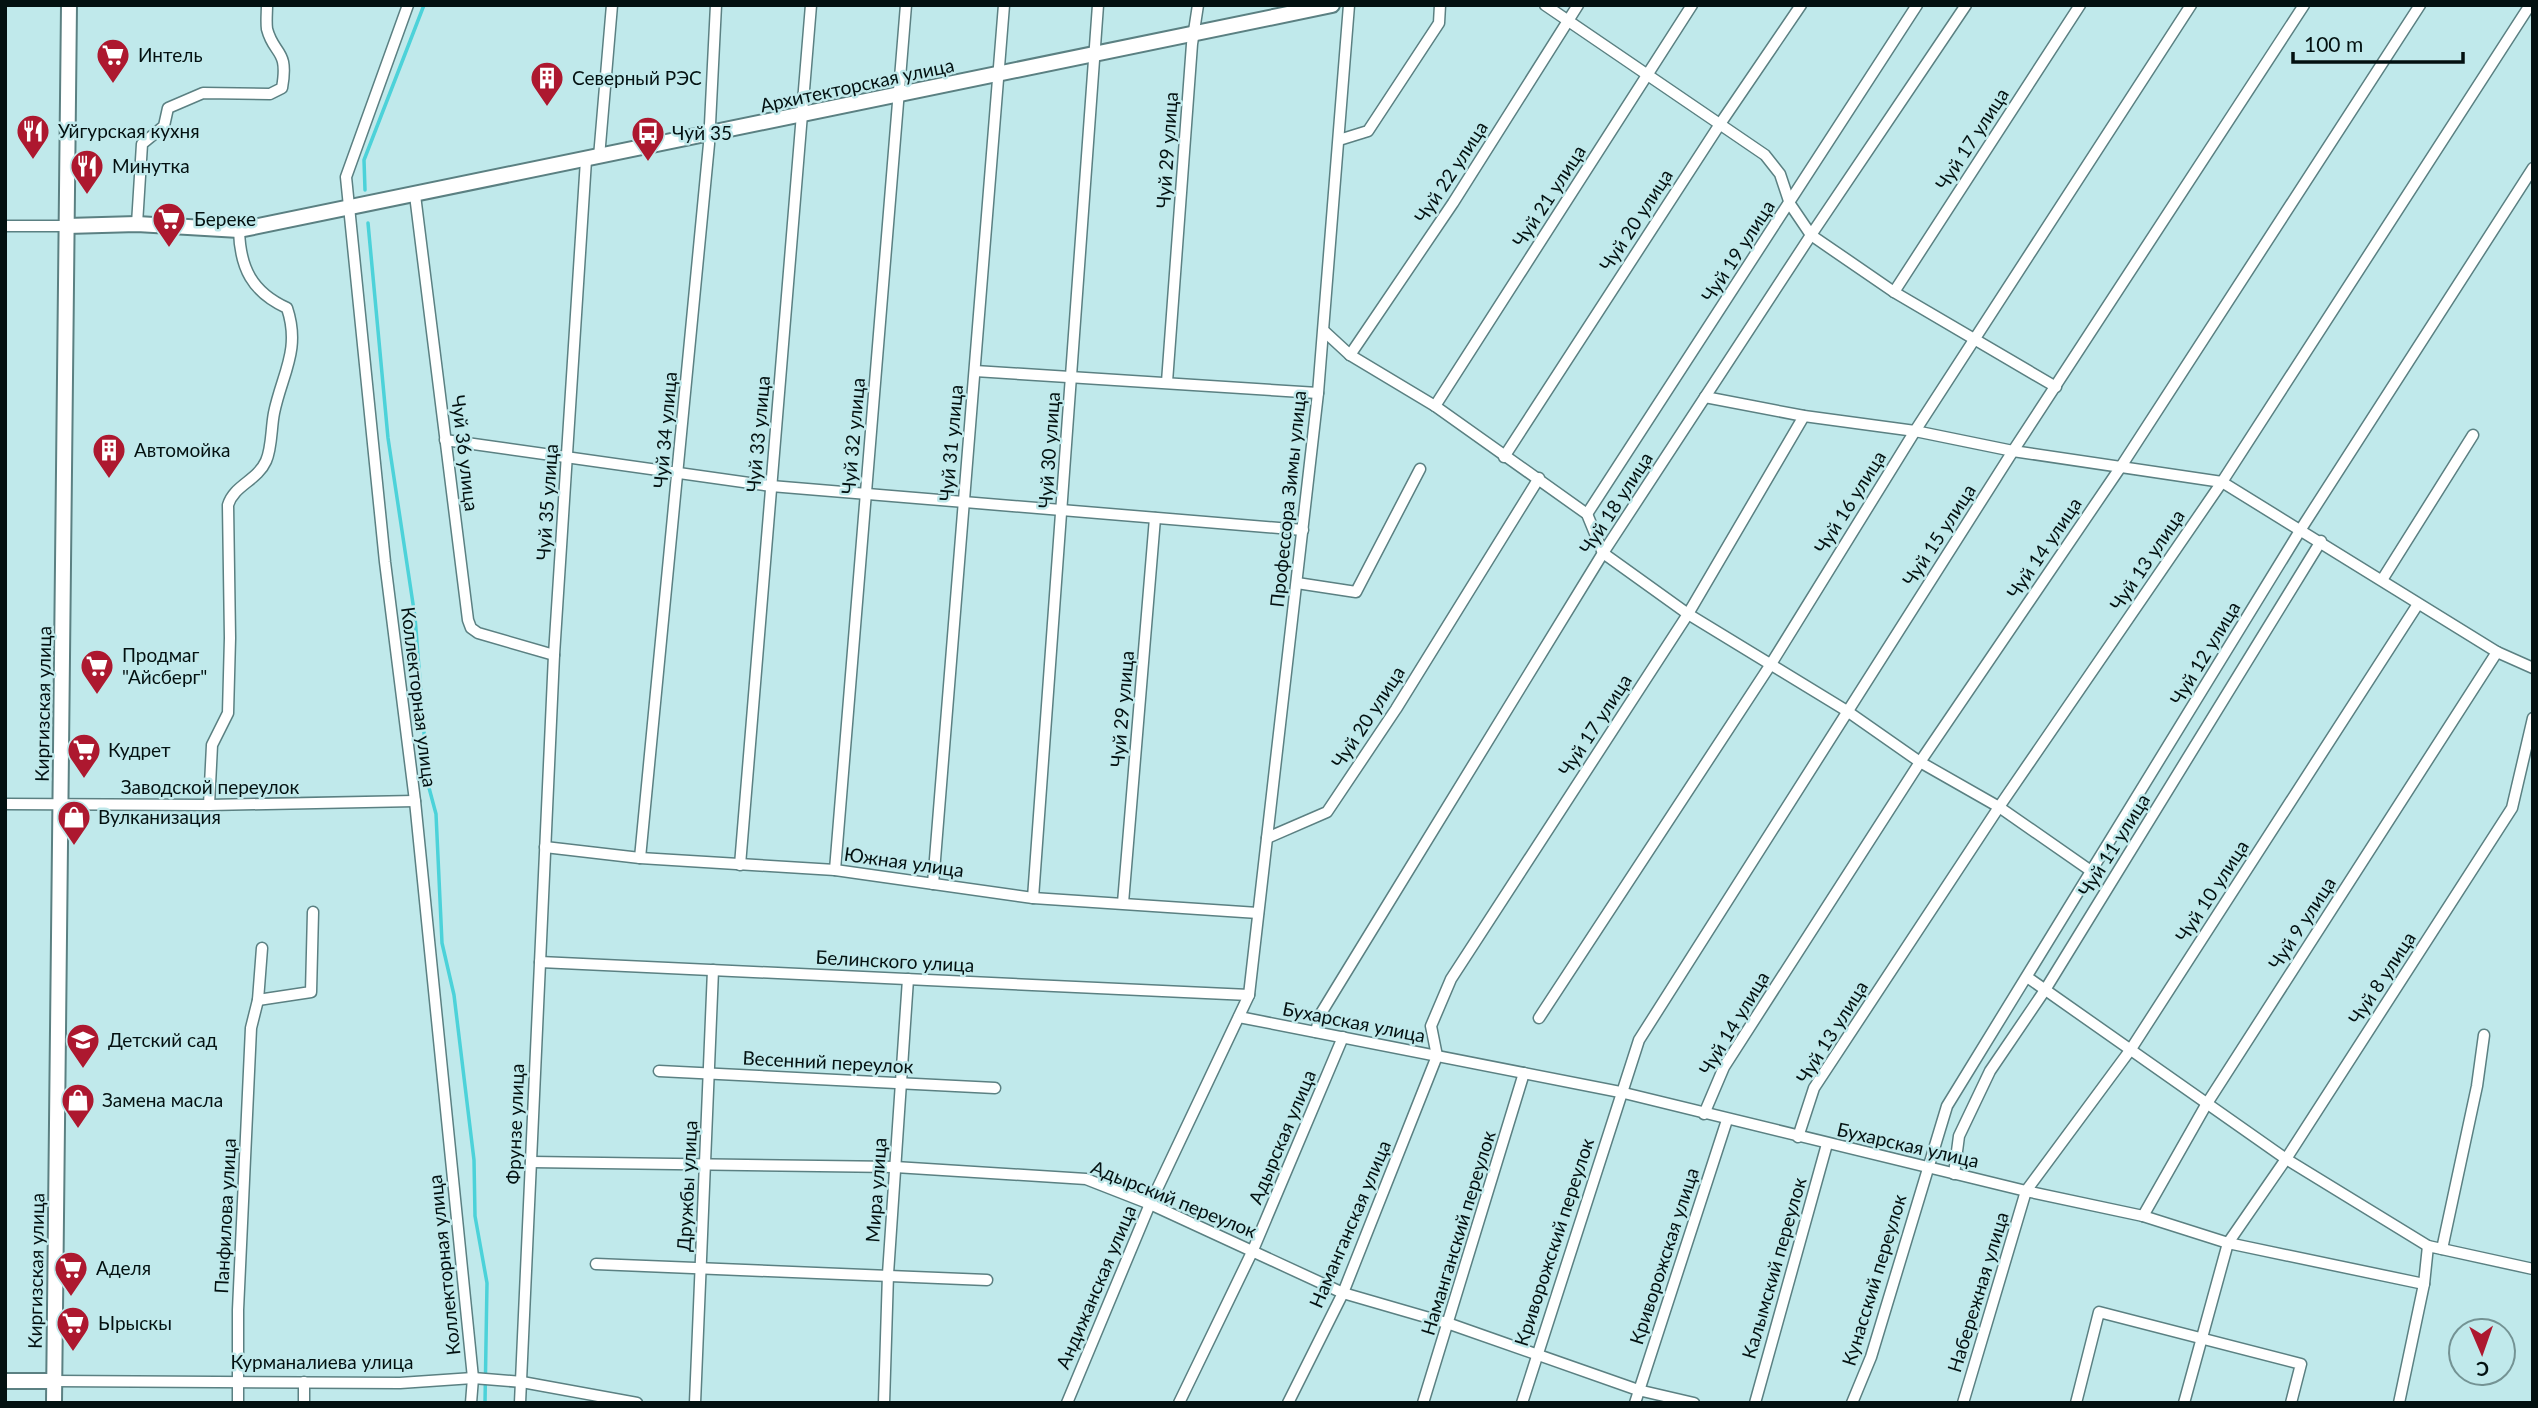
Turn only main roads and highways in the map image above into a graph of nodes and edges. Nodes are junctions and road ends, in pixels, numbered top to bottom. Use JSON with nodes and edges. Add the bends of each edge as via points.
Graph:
{"nodes":[{"id":1,"x":69,"y":5,"type":"edge"},
{"id":2,"x":1332,"y":5,"type":"edge"},
{"id":3,"x":67,"y":226,"type":"junction"},
{"id":4,"x":5,"y":1381,"type":"edge"},
{"id":5,"x":54,"y":1381,"type":"junction"},
{"id":6,"x":54,"y":1403,"type":"edge"}],
"edges":[{"from":1,"to":3,"type":"main road","name":"Киргизская улица"},
{"from":2,"to":3,"type":"main road","name":"Архитекторская улица","via":[[239,230],[137,224]]},
{"from":3,"to":5,"type":"main road","name":"Киргизская улица"},
{"from":4,"to":5,"type":"main road","name":"Курманалиева улица"},
{"from":5,"to":6,"type":"main road","name":"Киргизская улица"}]}
